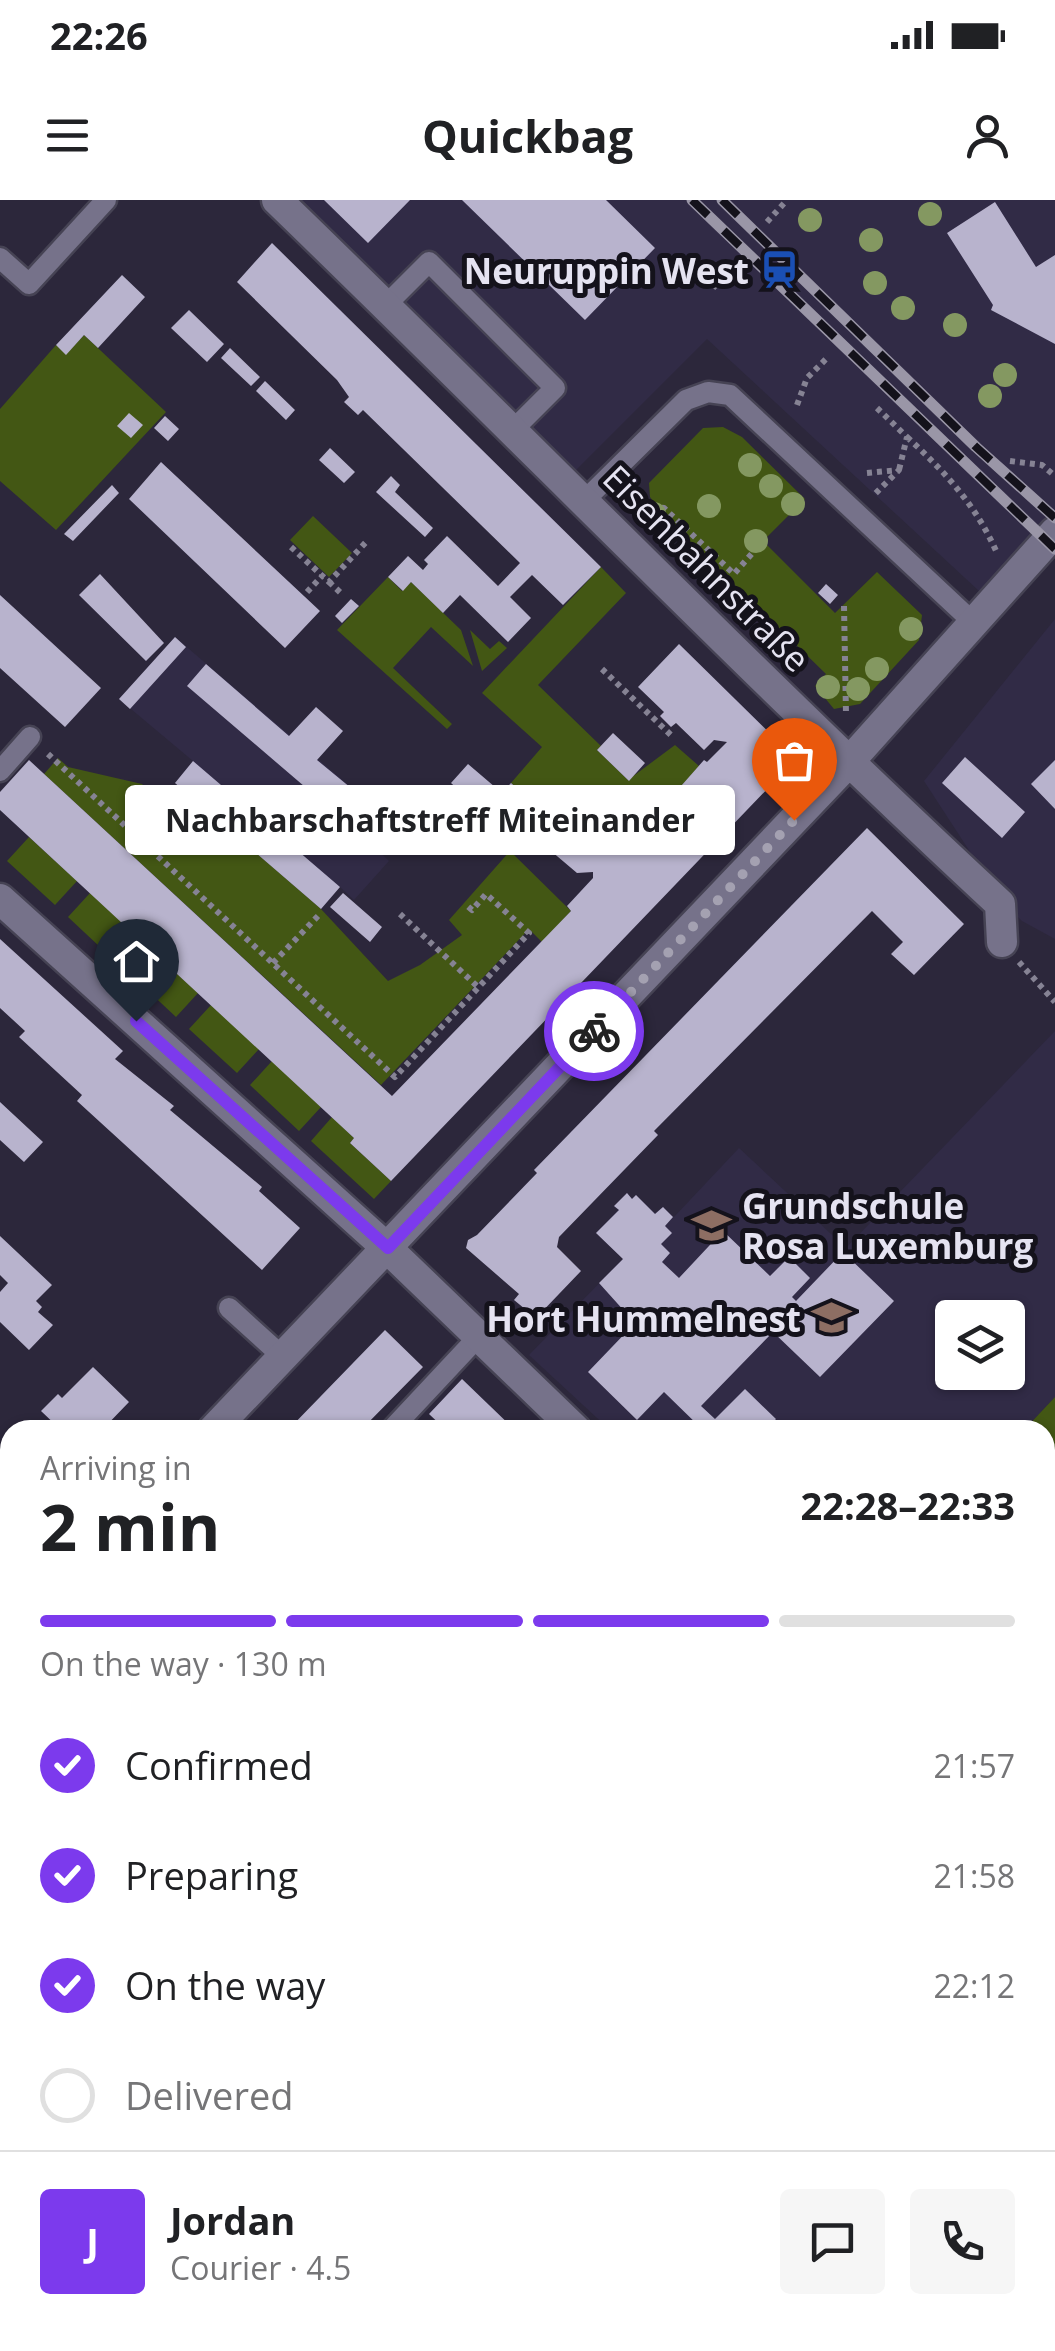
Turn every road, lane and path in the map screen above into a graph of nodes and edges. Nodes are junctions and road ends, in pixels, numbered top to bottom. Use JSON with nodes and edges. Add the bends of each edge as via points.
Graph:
{"nodes":[{"id":1,"x":106,"y":200,"type":"edge"},
{"id":2,"x":277,"y":200,"type":"edge"},
{"id":3,"x":787,"y":200,"type":"edge"},
{"id":4,"x":767,"y":222,"type":"dead end"},
{"id":5,"x":0,"y":258,"type":"edge"},
{"id":6,"x":733,"y":267,"type":"dead end"},
{"id":7,"x":712,"y":288,"type":"dead end"},
{"id":8,"x":386,"y":305,"type":"junction"},
{"id":9,"x":826,"y":358,"type":"dead end"},
{"id":10,"x":797,"y":405,"type":"dead end"},
{"id":11,"x":877,"y":408,"type":"dead end"},
{"id":12,"x":514,"y":430,"type":"junction"},
{"id":13,"x":907,"y":437,"type":"junction"},
{"id":14,"x":1010,"y":462,"type":"dead end"},
{"id":15,"x":899,"y":470,"type":"dead end"},
{"id":16,"x":1055,"y":476,"type":"edge"},
{"id":17,"x":586,"y":500,"type":"junction"},
{"id":18,"x":1051,"y":537,"type":"edge"},
{"id":19,"x":367,"y":541,"type":"dead end"},
{"id":20,"x":763,"y":541,"type":"dead end"},
{"id":21,"x":292,"y":547,"type":"dead end"},
{"id":22,"x":1000,"y":560,"type":"dead end"},
{"id":23,"x":322,"y":576,"type":"junction"},
{"id":24,"x":329,"y":582,"type":"junction"},
{"id":25,"x":308,"y":592,"type":"dead end"},
{"id":26,"x":342,"y":595,"type":"dead end"},
{"id":27,"x":844,"y":606,"type":"dead end"},
{"id":28,"x":974,"y":624,"type":"junction"},
{"id":29,"x":602,"y":668,"type":"dead end"},
{"id":30,"x":30,"y":738,"type":"joint"},
{"id":31,"x":674,"y":738,"type":"dead end"},
{"id":32,"x":848,"y":763,"type":"junction"},
{"id":33,"x":0,"y":771,"type":"edge"},
{"id":34,"x":0,"y":899,"type":"edge"},
{"id":35,"x":465,"y":904,"type":"dead end"},
{"id":36,"x":400,"y":914,"type":"dead end"},
{"id":37,"x":318,"y":916,"type":"dead end"},
{"id":38,"x":1002,"y":942,"type":"joint"},
{"id":39,"x":273,"y":963,"type":"junction"},
{"id":40,"x":478,"y":987,"type":"junction"},
{"id":41,"x":1055,"y":1002,"type":"edge"},
{"id":42,"x":388,"y":1248,"type":"junction"},
{"id":43,"x":228,"y":1308,"type":"dead end"},
{"id":44,"x":478,"y":1336,"type":"junction"},
{"id":45,"x":284,"y":1357,"type":"junction"},
{"id":46,"x":223,"y":1420,"type":"edge"},
{"id":47,"x":401,"y":1420,"type":"edge"},
{"id":48,"x":566,"y":1420,"type":"edge"}],
"edges":[{"from":1,"to":5,"type":"lane","via":[[29,284]]},
{"from":2,"to":8,"type":"street","name":"Eisenbahnstraße"},
{"from":3,"to":4,"type":"path"},
{"from":6,"to":7,"type":"path"},
{"from":8,"to":12,"type":"street","name":"Eisenbahnstraße"},
{"from":8,"to":12,"type":"lane","via":[[430,262],[555,388]]},
{"from":9,"to":10,"type":"path","via":[[806,378]]},
{"from":11,"to":13,"type":"path"},
{"from":12,"to":17,"type":"street","name":"Eisenbahnstraße"},
{"from":13,"to":15,"type":"path"},
{"from":13,"to":22,"type":"path","via":[[981,515]]},
{"from":14,"to":16,"type":"path","via":[[1042,465]]},
{"from":17,"to":20,"type":"path","via":[[664,508],[734,574]]},
{"from":17,"to":28,"type":"lane","via":[[686,400],[708,392],[730,396]]},
{"from":17,"to":32,"type":"street","name":"Eisenbahnstraße"},
{"from":18,"to":28,"type":"street"},
{"from":19,"to":24,"type":"path"},
{"from":21,"to":23,"type":"path"},
{"from":23,"to":24,"type":"path"},
{"from":23,"to":25,"type":"path"},
{"from":24,"to":26,"type":"path"},
{"from":27,"to":32,"type":"path"},
{"from":28,"to":32,"type":"street"},
{"from":29,"to":31,"type":"path"},
{"from":30,"to":33,"type":"lane"},
{"from":30,"to":39,"type":"path"},
{"from":32,"to":38,"type":"street","name":"Eisenbahnstraße","via":[[1000,904]]},
{"from":32,"to":42,"type":"street"},
{"from":34,"to":42,"type":"street"},
{"from":35,"to":40,"type":"path","via":[[472,910],[486,894],[529,933]]},
{"from":36,"to":40,"type":"path"},
{"from":37,"to":39,"type":"path"},
{"from":38,"to":41,"type":"path"},
{"from":39,"to":40,"type":"path","via":[[394,1077]]},
{"from":42,"to":44,"type":"street"},
{"from":42,"to":45,"type":"street"},
{"from":43,"to":45,"type":"lane"},
{"from":44,"to":47,"type":"lane"},
{"from":44,"to":48,"type":"street"},
{"from":45,"to":46,"type":"street"}]}
